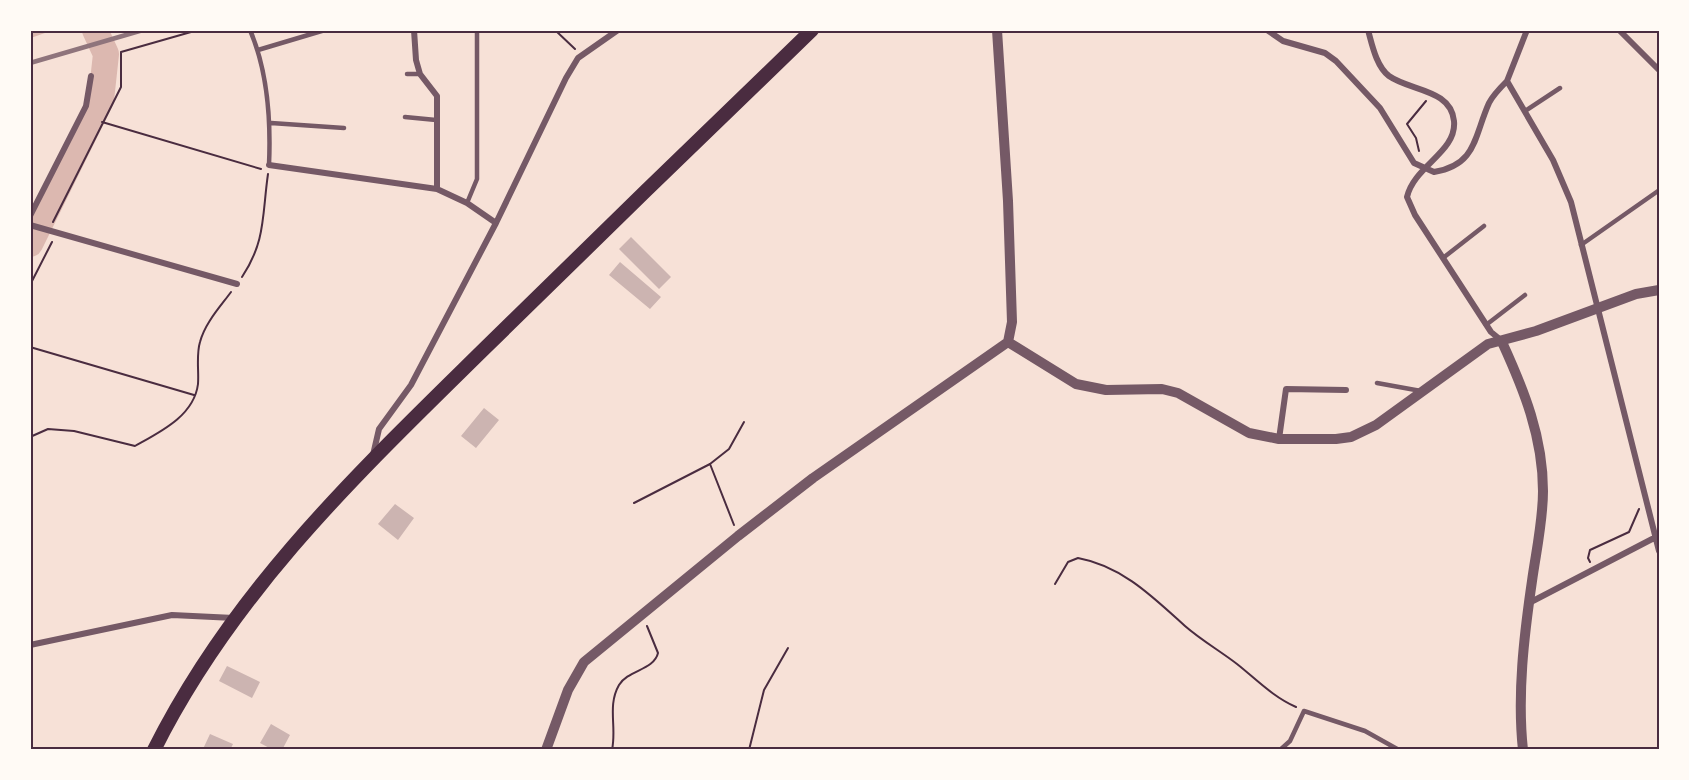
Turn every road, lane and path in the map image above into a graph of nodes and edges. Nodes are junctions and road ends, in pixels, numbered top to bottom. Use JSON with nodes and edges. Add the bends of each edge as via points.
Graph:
{"nodes":[{"id":1,"x":198,"y":30,"type":"edge"},
{"id":2,"x":250,"y":30,"type":"edge"},
{"id":3,"x":325,"y":30,"type":"edge"},
{"id":4,"x":414,"y":30,"type":"edge"},
{"id":5,"x":477,"y":30,"type":"edge"},
{"id":6,"x":555,"y":30,"type":"edge"},
{"id":7,"x":618,"y":30,"type":"edge"},
{"id":8,"x":812,"y":30,"type":"edge"},
{"id":9,"x":997,"y":30,"type":"edge"},
{"id":10,"x":1267,"y":30,"type":"edge"},
{"id":11,"x":1368,"y":30,"type":"edge"},
{"id":12,"x":1527,"y":30,"type":"edge"},
{"id":13,"x":1619,"y":30,"type":"edge"},
{"id":14,"x":258,"y":50,"type":"junction"},
{"id":15,"x":582,"y":56,"type":"junction"},
{"id":16,"x":1658,"y":68,"type":"edge"},
{"id":17,"x":407,"y":74,"type":"dead end"},
{"id":18,"x":420,"y":74,"type":"junction"},
{"id":19,"x":91,"y":76,"type":"dead end"},
{"id":20,"x":1507,"y":81,"type":"junction"},
{"id":21,"x":1560,"y":88,"type":"dead end"},
{"id":22,"x":1423,"y":104,"type":"dead end"},
{"id":23,"x":1525,"y":111,"type":"junction"},
{"id":24,"x":405,"y":117,"type":"dead end"},
{"id":25,"x":436,"y":120,"type":"junction"},
{"id":26,"x":102,"y":122,"type":"junction"},
{"id":27,"x":271,"y":123,"type":"junction"},
{"id":28,"x":344,"y":128,"type":"dead end"},
{"id":29,"x":1416,"y":138,"type":"dead end"},
{"id":30,"x":269,"y":165,"type":"joint"},
{"id":31,"x":1423,"y":168,"type":"junction"},
{"id":32,"x":437,"y":189,"type":"junction"},
{"id":33,"x":1658,"y":191,"type":"edge"},
{"id":34,"x":467,"y":203,"type":"junction"},
{"id":35,"x":30,"y":216,"type":"edge"},
{"id":36,"x":496,"y":223,"type":"junction"},
{"id":37,"x":30,"y":225,"type":"edge"},
{"id":38,"x":1485,"y":226,"type":"dead end"},
{"id":39,"x":49,"y":230,"type":"dead end"},
{"id":40,"x":51,"y":236,"type":"dead end"},
{"id":41,"x":1581,"y":246,"type":"junction"},
{"id":42,"x":1443,"y":258,"type":"junction"},
{"id":43,"x":237,"y":284,"type":"junction"},
{"id":44,"x":30,"y":285,"type":"edge"},
{"id":45,"x":1659,"y":290,"type":"edge"},
{"id":46,"x":1525,"y":295,"type":"dead end"},
{"id":47,"x":1597,"y":308,"type":"junction"},
{"id":48,"x":1486,"y":325,"type":"junction"},
{"id":49,"x":1008,"y":342,"type":"junction"},
{"id":50,"x":1502,"y":342,"type":"junction"},
{"id":51,"x":30,"y":347,"type":"edge"},
{"id":52,"x":1332,"y":381,"type":"dead end"},
{"id":53,"x":1377,"y":383,"type":"dead end"},
{"id":54,"x":1332,"y":390,"type":"junction"},
{"id":55,"x":1346,"y":390,"type":"dead end"},
{"id":56,"x":1423,"y":392,"type":"junction"},
{"id":57,"x":194,"y":395,"type":"junction"},
{"id":58,"x":744,"y":422,"type":"dead end"},
{"id":59,"x":30,"y":436,"type":"edge"},
{"id":60,"x":1279,"y":439,"type":"junction"},
{"id":61,"x":372,"y":459,"type":"junction"},
{"id":62,"x":711,"y":464,"type":"junction"},
{"id":63,"x":634,"y":503,"type":"dead end"},
{"id":64,"x":1639,"y":509,"type":"dead end"},
{"id":65,"x":1629,"y":532,"type":"junction"},
{"id":66,"x":738,"y":536,"type":"junction"},
{"id":67,"x":1656,"y":537,"type":"junction"},
{"id":68,"x":1633,"y":538,"type":"dead end"},
{"id":69,"x":1659,"y":551,"type":"edge"},
{"id":70,"x":1587,"y":558,"type":"dead end"},
{"id":71,"x":1055,"y":584,"type":"dead end"},
{"id":72,"x":1529,"y":603,"type":"junction"},
{"id":73,"x":641,"y":615,"type":"junction"},
{"id":74,"x":235,"y":618,"type":"junction"},
{"id":75,"x":30,"y":645,"type":"edge"},
{"id":76,"x":788,"y":648,"type":"dead end"},
{"id":77,"x":1304,"y":711,"type":"junction"},
{"id":78,"x":154,"y":750,"type":"edge"},
{"id":79,"x":546,"y":750,"type":"edge"},
{"id":80,"x":612,"y":750,"type":"edge"},
{"id":81,"x":749,"y":750,"type":"edge"},
{"id":82,"x":1280,"y":750,"type":"edge"},
{"id":83,"x":1399,"y":750,"type":"edge"},
{"id":84,"x":1523,"y":750,"type":"edge"}],
"edges":[{"from":1,"to":26,"type":"path","via":[[121,52],[121,87]]},
{"from":2,"to":14,"type":"lane"},
{"from":3,"to":14,"type":"lane"},
{"from":4,"to":18,"type":"street"},
{"from":5,"to":34,"type":"lane","via":[[477,180]]},
{"from":6,"to":15,"type":"path"},
{"from":7,"to":15,"type":"street"},
{"from":8,"to":61,"type":"main road"},
{"from":9,"to":49,"type":"street","via":[[1008,201]]},
{"from":10,"to":31,"type":"street","via":[[1283,41],[1325,53],[1336,61],[1380,108],[1414,163]]},
{"from":11,"to":31,"type":"street","via":[[1375,54],[1390,76],[1434,95],[1453,114],[1452,138]]},
{"from":12,"to":20,"type":"street"},
{"from":13,"to":16,"type":"street"},
{"from":14,"to":27,"type":"lane"},
{"from":15,"to":36,"type":"street","via":[[566,78]]},
{"from":17,"to":18,"type":"lane"},
{"from":18,"to":25,"type":"street","via":[[437,96]]},
{"from":19,"to":35,"type":"street","via":[[86,106]]},
{"from":20,"to":23,"type":"street"},
{"from":20,"to":31,"type":"street","via":[[1489,103],[1468,155],[1443,171]]},
{"from":21,"to":23,"type":"lane"},
{"from":22,"to":29,"type":"path","via":[[1407,124]]},
{"from":23,"to":41,"type":"street","via":[[1571,202]]},
{"from":24,"to":25,"type":"lane"},
{"from":25,"to":32,"type":"street"},
{"from":26,"to":39,"type":"path"},
{"from":26,"to":43,"type":"path","via":[[268,171],[262,235]]},
{"from":27,"to":28,"type":"lane"},
{"from":27,"to":30,"type":"lane"},
{"from":30,"to":32,"type":"street"},
{"from":31,"to":42,"type":"street","via":[[1407,197],[1414,215]]},
{"from":32,"to":34,"type":"street"},
{"from":33,"to":41,"type":"lane"},
{"from":34,"to":36,"type":"street"},
{"from":36,"to":61,"type":"street","via":[[411,384],[379,429]]},
{"from":37,"to":43,"type":"street"},
{"from":38,"to":42,"type":"lane"},
{"from":40,"to":44,"type":"path","via":[[52,242]]},
{"from":41,"to":47,"type":"street"},
{"from":42,"to":48,"type":"street"},
{"from":43,"to":57,"type":"path","via":[[210,321],[199,344]]},
{"from":45,"to":47,"type":"street"},
{"from":46,"to":48,"type":"lane"},
{"from":47,"to":50,"type":"street"},
{"from":47,"to":67,"type":"street"},
{"from":48,"to":50,"type":"street"},
{"from":49,"to":60,"type":"street","via":[[1076,384],[1106,390],[1162,389],[1178,393],[1233,426]]},
{"from":49,"to":66,"type":"street","via":[[813,478]]},
{"from":50,"to":56,"type":"street","via":[[1488,344]]},
{"from":50,"to":72,"type":"street","via":[[1531,410],[1542,471],[1542,512]]},
{"from":51,"to":57,"type":"path"},
{"from":52,"to":54,"type":"street"},
{"from":53,"to":56,"type":"lane"},
{"from":54,"to":55,"type":"street"},
{"from":54,"to":60,"type":"street","via":[[1286,389]]},
{"from":56,"to":60,"type":"street","via":[[1376,425],[1351,437]]},
{"from":57,"to":59,"type":"path","via":[[187,410],[162,431],[135,446],[74,431],[48,429]]},
{"from":58,"to":62,"type":"path","via":[[729,449]]},
{"from":61,"to":74,"type":"main road","via":[[299,538]]},
{"from":62,"to":63,"type":"path"},
{"from":62,"to":66,"type":"path"},
{"from":64,"to":65,"type":"path"},
{"from":65,"to":68,"type":"path"},
{"from":65,"to":70,"type":"path","via":[[1590,550]]},
{"from":66,"to":73,"type":"street"},
{"from":67,"to":69,"type":"street"},
{"from":67,"to":72,"type":"street"},
{"from":71,"to":77,"type":"path","via":[[1068,562],[1078,558],[1110,568],[1161,601],[1203,641],[1269,691]]},
{"from":72,"to":84,"type":"street"},
{"from":73,"to":79,"type":"street","via":[[584,662],[568,690]]},
{"from":73,"to":80,"type":"path","via":[[658,653],[654,662],[626,677],[616,692],[611,711],[615,734]]},
{"from":74,"to":75,"type":"street","via":[[172,615]]},
{"from":74,"to":78,"type":"main road"},
{"from":76,"to":81,"type":"path","via":[[764,690]]},
{"from":77,"to":82,"type":"lane","via":[[1290,741]]},
{"from":77,"to":83,"type":"lane","via":[[1365,730]]}]}
